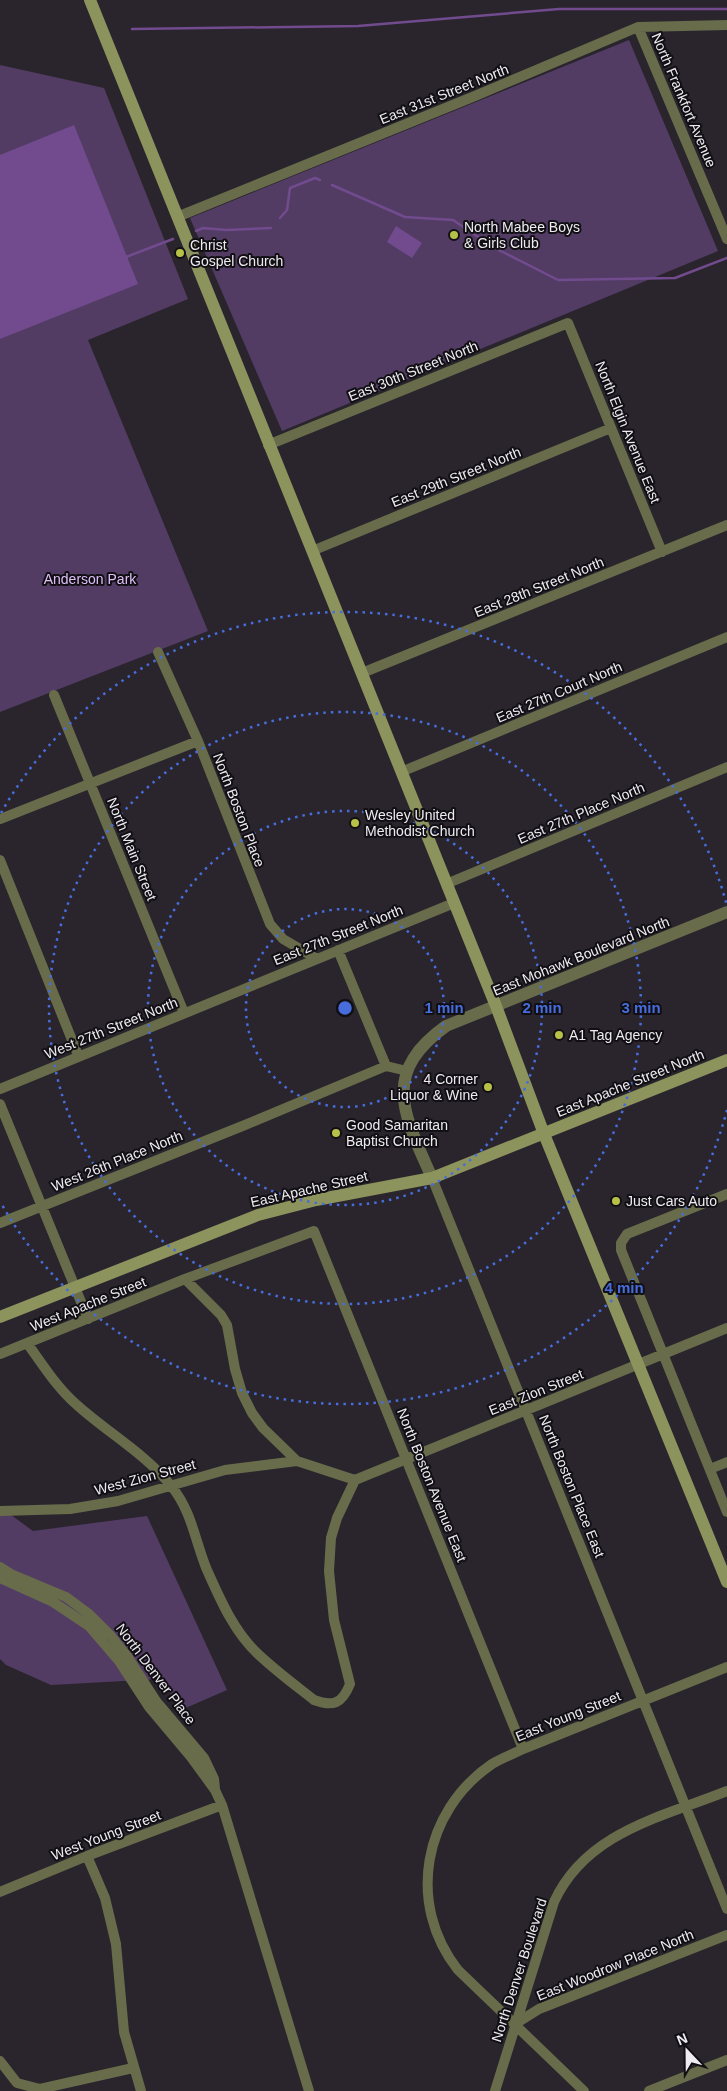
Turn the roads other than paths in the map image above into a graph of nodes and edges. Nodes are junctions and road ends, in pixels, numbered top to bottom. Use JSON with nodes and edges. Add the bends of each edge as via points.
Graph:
{"nodes":[{"id":1,"x":90,"y":0,"type":"edge"},
{"id":2,"x":727,"y":25,"type":"edge"},
{"id":3,"x":638,"y":27,"type":"junction"},
{"id":4,"x":177,"y":218,"type":"junction"},
{"id":5,"x":727,"y":239,"type":"edge"},
{"id":6,"x":568,"y":323,"type":"joint"},
{"id":7,"x":611,"y":428,"type":"junction"},
{"id":8,"x":268,"y":445,"type":"junction"},
{"id":9,"x":727,"y":525,"type":"edge"},
{"id":10,"x":312,"y":551,"type":"junction"},
{"id":11,"x":662,"y":552,"type":"junction"},
{"id":12,"x":727,"y":637,"type":"edge"},
{"id":13,"x":158,"y":652,"type":"dead end"},
{"id":14,"x":362,"y":673,"type":"junction"},
{"id":15,"x":54,"y":695,"type":"dead end"},
{"id":16,"x":198,"y":741,"type":"junction"},
{"id":17,"x":727,"y":767,"type":"edge"},
{"id":18,"x":401,"y":772,"type":"junction"},
{"id":19,"x":90,"y":782,"type":"junction"},
{"id":20,"x":0,"y":819,"type":"edge"},
{"id":21,"x":0,"y":860,"type":"edge"},
{"id":22,"x":446,"y":884,"type":"junction"},
{"id":23,"x":454,"y":903,"type":"junction"},
{"id":24,"x":727,"y":912,"type":"edge"},
{"id":25,"x":338,"y":950,"type":"junction"},
{"id":26,"x":317,"y":959,"type":"junction"},
{"id":27,"x":232,"y":993,"type":"joint"},
{"id":28,"x":496,"y":1006,"type":"junction"},
{"id":29,"x":184,"y":1013,"type":"junction"},
{"id":30,"x":78,"y":1055,"type":"junction"},
{"id":31,"x":727,"y":1060,"type":"edge"},
{"id":32,"x":386,"y":1066,"type":"junction"},
{"id":33,"x":407,"y":1071,"type":"junction"},
{"id":34,"x":0,"y":1089,"type":"edge"},
{"id":35,"x":0,"y":1104,"type":"edge"},
{"id":36,"x":544,"y":1134,"type":"junction"},
{"id":37,"x":432,"y":1178,"type":"junction"},
{"id":38,"x":727,"y":1194,"type":"edge"},
{"id":39,"x":41,"y":1206,"type":"junction"},
{"id":40,"x":0,"y":1223,"type":"edge"},
{"id":41,"x":186,"y":1279,"type":"junction"},
{"id":42,"x":74,"y":1287,"type":"junction"},
{"id":43,"x":0,"y":1317,"type":"edge"},
{"id":44,"x":88,"y":1319,"type":"junction"},
{"id":45,"x":727,"y":1328,"type":"edge"},
{"id":46,"x":27,"y":1343,"type":"junction"},
{"id":47,"x":0,"y":1354,"type":"edge"},
{"id":48,"x":664,"y":1354,"type":"junction"},
{"id":49,"x":639,"y":1364,"type":"junction"},
{"id":50,"x":526,"y":1411,"type":"junction"},
{"id":51,"x":407,"y":1459,"type":"junction"},
{"id":52,"x":296,"y":1461,"type":"junction"},
{"id":53,"x":727,"y":1462,"type":"edge"},
{"id":54,"x":710,"y":1469,"type":"junction"},
{"id":55,"x":354,"y":1480,"type":"junction"},
{"id":56,"x":171,"y":1485,"type":"junction"},
{"id":57,"x":0,"y":1511,"type":"edge"},
{"id":58,"x":727,"y":1512,"type":"edge"},
{"id":59,"x":0,"y":1567,"type":"edge"},
{"id":60,"x":0,"y":1578,"type":"edge"},
{"id":61,"x":727,"y":1582,"type":"edge"},
{"id":62,"x":727,"y":1667,"type":"edge"},
{"id":63,"x":643,"y":1701,"type":"junction"},
{"id":64,"x":524,"y":1749,"type":"junction"},
{"id":65,"x":215,"y":1790,"type":"junction"},
{"id":66,"x":727,"y":1791,"type":"edge"},
{"id":67,"x":222,"y":1805,"type":"junction"},
{"id":68,"x":686,"y":1807,"type":"junction"},
{"id":69,"x":88,"y":1856,"type":"junction"},
{"id":70,"x":0,"y":1892,"type":"edge"},
{"id":71,"x":727,"y":1909,"type":"edge"},
{"id":72,"x":727,"y":1934,"type":"edge"},
{"id":73,"x":515,"y":2024,"type":"junction"},
{"id":74,"x":727,"y":2060,"type":"edge"},
{"id":75,"x":0,"y":2062,"type":"edge"},
{"id":76,"x":133,"y":2068,"type":"junction"},
{"id":77,"x":665,"y":2088,"type":"edge"},
{"id":78,"x":586,"y":2090,"type":"edge"},
{"id":79,"x":140,"y":2091,"type":"edge"},
{"id":80,"x":309,"y":2091,"type":"edge"},
{"id":81,"x":495,"y":2091,"type":"edge"},
{"id":82,"x":649,"y":2091,"type":"edge"}],
"edges":[{"from":1,"to":4,"type":"main road"},
{"from":2,"to":3,"type":"street","name":"East 31st Street North"},
{"from":3,"to":4,"type":"street","name":"East 31st Street North"},
{"from":3,"to":5,"type":"street","name":"North Frankfort Avenue"},
{"from":4,"to":8,"type":"main road"},
{"from":6,"to":7,"type":"street","name":"North Elgin Avenue East"},
{"from":6,"to":8,"type":"street","name":"East 30th Street North"},
{"from":7,"to":10,"type":"street","name":"East 29th Street North"},
{"from":7,"to":11,"type":"street","name":"North Elgin Avenue East"},
{"from":8,"to":10,"type":"main road"},
{"from":9,"to":11,"type":"street","name":"East 28th Street North"},
{"from":10,"to":14,"type":"main road"},
{"from":11,"to":14,"type":"street","name":"East 28th Street North"},
{"from":12,"to":18,"type":"street","name":"East 27th Court North"},
{"from":13,"to":16,"type":"street","name":"North Boston Place"},
{"from":14,"to":18,"type":"main road"},
{"from":15,"to":19,"type":"street","name":"North Main Street"},
{"from":16,"to":19,"type":"street"},
{"from":16,"to":26,"type":"street","name":"North Boston Place","via":[[270,924],[283,939]]},
{"from":17,"to":22,"type":"street","name":"East 27th Place North"},
{"from":18,"to":22,"type":"main road"},
{"from":19,"to":20,"type":"street"},
{"from":19,"to":29,"type":"street","name":"North Main Street"},
{"from":21,"to":30,"type":"street"},
{"from":22,"to":23,"type":"main road"},
{"from":23,"to":25,"type":"street","name":"East 27th Street North"},
{"from":23,"to":28,"type":"main road"},
{"from":24,"to":28,"type":"street","name":"East Mohawk Boulevard North"},
{"from":25,"to":26,"type":"street","name":"East 27th Street North"},
{"from":25,"to":32,"type":"street"},
{"from":26,"to":27,"type":"street","name":"East 27th Street North"},
{"from":27,"to":29,"type":"street","name":"West 27th Street North"},
{"from":28,"to":33,"type":"street","name":"East Mohawk Boulevard North","via":[[446,1026],[418,1050]]},
{"from":28,"to":36,"type":"main road"},
{"from":29,"to":30,"type":"street","name":"West 27th Street North"},
{"from":30,"to":34,"type":"street","name":"West 27th Street North"},
{"from":31,"to":36,"type":"main road","name":"East Apache Street North"},
{"from":32,"to":33,"type":"street"},
{"from":32,"to":39,"type":"street","name":"West 26th Place North"},
{"from":33,"to":37,"type":"street","name":"North Boston Place East","via":[[404,1105],[407,1120]]},
{"from":35,"to":39,"type":"street"},
{"from":36,"to":37,"type":"main road","name":"East Apache Street"},
{"from":36,"to":49,"type":"main road"},
{"from":37,"to":42,"type":"main road","name":"East Apache Street","via":[[316,1200],[258,1215]]},
{"from":37,"to":50,"type":"street","name":"North Boston Place East"},
{"from":38,"to":48,"type":"street","via":[[627,1234],[621,1242],[621,1250]]},
{"from":39,"to":40,"type":"street","name":"West 26th Place North"},
{"from":39,"to":42,"type":"street"},
{"from":41,"to":44,"type":"street","name":"West Apache Street"},
{"from":41,"to":51,"type":"street","name":"North Boston Avenue East","via":[[314,1231]]},
{"from":41,"to":52,"type":"street","via":[[227,1325],[235,1369],[252,1413]]},
{"from":42,"to":43,"type":"main road","name":"East Apache Street"},
{"from":42,"to":44,"type":"street"},
{"from":44,"to":46,"type":"street","name":"West Apache Street"},
{"from":45,"to":48,"type":"street","name":"East Zion Street"},
{"from":46,"to":47,"type":"street","name":"West Apache Street"},
{"from":46,"to":56,"type":"street","via":[[75,1404],[137,1452]]},
{"from":48,"to":49,"type":"street","name":"East Zion Street"},
{"from":48,"to":54,"type":"street"},
{"from":49,"to":50,"type":"street","name":"East Zion Street"},
{"from":49,"to":61,"type":"main road"},
{"from":50,"to":51,"type":"street","name":"East Zion Street"},
{"from":50,"to":63,"type":"street","name":"North Boston Place East"},
{"from":51,"to":55,"type":"street","name":"East Zion Street"},
{"from":51,"to":64,"type":"street","name":"North Boston Avenue East"},
{"from":52,"to":55,"type":"street"},
{"from":52,"to":56,"type":"street","name":"West Zion Street","via":[[225,1470]]},
{"from":53,"to":54,"type":"street"},
{"from":54,"to":58,"type":"street"},
{"from":55,"to":56,"type":"street","via":[[331,1538],[328,1571],[340,1651],[350,1684],[334,1704],[324,1704],[307,1695],[257,1653],[232,1621],[206,1567],[184,1503]]},
{"from":56,"to":57,"type":"street","name":"West Zion Street","via":[[118,1501],[70,1509]]},
{"from":59,"to":65,"type":"street","name":"North Denver Place","via":[[66,1597],[111,1636],[156,1701],[204,1758],[214,1779]]},
{"from":60,"to":65,"type":"street","name":"North Denver Place","via":[[53,1602],[89,1626]]},
{"from":62,"to":63,"type":"street","name":"East Young Street"},
{"from":63,"to":64,"type":"street","name":"East Young Street"},
{"from":63,"to":68,"type":"street","name":"North Boston Place East"},
{"from":64,"to":73,"type":"street","name":"East Young Street","via":[[492,1765],[451,1806],[429,1858],[427,1878],[429,1908],[444,1951],[458,1970]]},
{"from":65,"to":67,"type":"street","name":"North Denver Place"},
{"from":66,"to":68,"type":"street","name":"North Denver Boulevard"},
{"from":67,"to":69,"type":"street","name":"West Young Street"},
{"from":67,"to":80,"type":"street","name":"North Denver Place"},
{"from":68,"to":71,"type":"street","name":"North Boston Place East"},
{"from":68,"to":73,"type":"street","name":"North Denver Boulevard","via":[[610,1839],[579,1863],[566,1879],[554,1902]]},
{"from":69,"to":70,"type":"street","name":"West Young Street"},
{"from":69,"to":76,"type":"street","via":[[105,1898],[116,1944],[124,2032]]},
{"from":72,"to":73,"type":"street","name":"East Woodrow Place North","via":[[539,2009]]},
{"from":73,"to":78,"type":"street","name":"East Young Street"},
{"from":73,"to":81,"type":"street","name":"North Denver Boulevard"},
{"from":74,"to":77,"type":"street"},
{"from":75,"to":76,"type":"street","via":[[17,2083],[40,2089]]},
{"from":76,"to":79,"type":"street"},
{"from":77,"to":82,"type":"street"}]}
